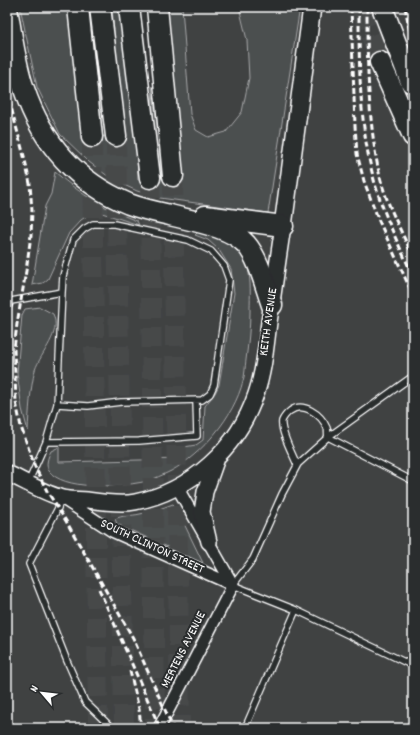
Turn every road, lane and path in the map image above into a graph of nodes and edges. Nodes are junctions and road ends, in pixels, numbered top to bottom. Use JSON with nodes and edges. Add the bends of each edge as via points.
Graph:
{"nodes":[{"id":1,"x":78,"y":7,"type":"edge"},
{"id":2,"x":100,"y":7,"type":"edge"},
{"id":3,"x":129,"y":7,"type":"edge"},
{"id":4,"x":156,"y":7,"type":"edge"},
{"id":5,"x":312,"y":7,"type":"edge"},
{"id":6,"x":382,"y":7,"type":"edge"},
{"id":7,"x":7,"y":9,"type":"edge"},
{"id":8,"x":380,"y":62,"type":"tunnel mouth"},
{"id":9,"x":411,"y":82,"type":"dead end"},
{"id":10,"x":116,"y":136,"type":"tunnel mouth"},
{"id":11,"x":413,"y":136,"type":"edge"},
{"id":12,"x":92,"y":138,"type":"tunnel mouth"},
{"id":13,"x":172,"y":176,"type":"tunnel mouth"},
{"id":14,"x":150,"y":178,"type":"tunnel mouth"},
{"id":15,"x":154,"y":211,"type":"junction"},
{"id":16,"x":283,"y":226,"type":"junction"},
{"id":17,"x":62,"y":292,"type":"junction"},
{"id":18,"x":9,"y":300,"type":"edge"},
{"id":19,"x":272,"y":305,"type":"junction"},
{"id":20,"x":7,"y":310,"type":"edge"},
{"id":21,"x":413,"y":376,"type":"edge"},
{"id":22,"x":196,"y":400,"type":"junction"},
{"id":23,"x":57,"y":404,"type":"junction"},
{"id":24,"x":328,"y":437,"type":"junction"},
{"id":25,"x":46,"y":442,"type":"junction"},
{"id":26,"x":217,"y":457,"type":"junction"},
{"id":27,"x":297,"y":465,"type":"junction"},
{"id":28,"x":7,"y":473,"type":"edge"},
{"id":29,"x":413,"y":481,"type":"edge"},
{"id":30,"x":28,"y":483,"type":"junction"},
{"id":31,"x":177,"y":487,"type":"junction"},
{"id":32,"x":60,"y":497,"type":"junction"},
{"id":33,"x":209,"y":542,"type":"junction"},
{"id":34,"x":234,"y":585,"type":"junction"},
{"id":35,"x":296,"y":610,"type":"junction"},
{"id":36,"x":413,"y":666,"type":"edge"},
{"id":37,"x":163,"y":726,"type":"edge"},
{"id":38,"x":112,"y":728,"type":"edge"},
{"id":39,"x":245,"y":728,"type":"edge"}],
"edges":[{"from":1,"to":12,"type":"highway"},
{"from":2,"to":10,"type":"highway"},
{"from":3,"to":14,"type":"highway"},
{"from":4,"to":13,"type":"highway"},
{"from":5,"to":16,"type":"main road","name":"KEITH AVENUE"},
{"from":6,"to":9,"type":"highway"},
{"from":7,"to":15,"type":"highway","via":[[24,88],[34,115],[50,142],[68,164],[87,181],[130,204]]},
{"from":8,"to":11,"type":"highway"},
{"from":15,"to":16,"type":"highway"},
{"from":15,"to":19,"type":"highway","via":[[216,227],[245,243],[254,255]]},
{"from":16,"to":19,"type":"main road","name":"KEITH AVENUE"},
{"from":17,"to":18,"type":"lane"},
{"from":17,"to":22,"type":"lane","via":[[63,276],[73,240],[92,224],[114,224],[188,240],[211,251],[224,266],[229,280],[214,386],[210,394],[202,400]]},
{"from":17,"to":23,"type":"lane"},
{"from":18,"to":20,"type":"lane"},
{"from":19,"to":26,"type":"main road","name":"KEITH AVENUE","via":[[257,393],[248,416]]},
{"from":21,"to":24,"type":"lane"},
{"from":22,"to":23,"type":"lane","via":[[122,402],[88,406]]},
{"from":22,"to":25,"type":"lane","via":[[197,436],[139,441]]},
{"from":23,"to":25,"type":"lane"},
{"from":24,"to":27,"type":"lane"},
{"from":24,"to":27,"type":"lane","via":[[327,428],[317,414],[305,407],[295,407],[287,413],[282,421],[284,436]]},
{"from":24,"to":29,"type":"lane"},
{"from":25,"to":30,"type":"lane"},
{"from":26,"to":31,"type":"main road","name":"KEITH AVENUE"},
{"from":26,"to":33,"type":"main road","via":[[205,492],[202,512]]},
{"from":27,"to":34,"type":"lane","via":[[253,559]]},
{"from":28,"to":30,"type":"main road","name":"SOUTH CLINTON STREET"},
{"from":30,"to":32,"type":"main road","name":"SOUTH CLINTON STREET"},
{"from":31,"to":32,"type":"main road","name":"KEITH AVENUE","via":[[134,502],[102,502]]},
{"from":31,"to":33,"type":"street","name":"SOUTH CLINTON STREET"},
{"from":32,"to":34,"type":"street","name":"SOUTH CLINTON STREET","via":[[112,531]]},
{"from":32,"to":38,"type":"lane","via":[[58,508],[30,564],[66,661],[85,702]]},
{"from":33,"to":34,"type":"street","name":"SOUTH CLINTON STREET"},
{"from":34,"to":35,"type":"lane","name":"SOUTH CLINTON STREET"},
{"from":34,"to":37,"type":"street","name":"MERTENS AVENUE"},
{"from":35,"to":36,"type":"lane","name":"SOUTH CLINTON STREET"},
{"from":35,"to":39,"type":"lane"}]}
